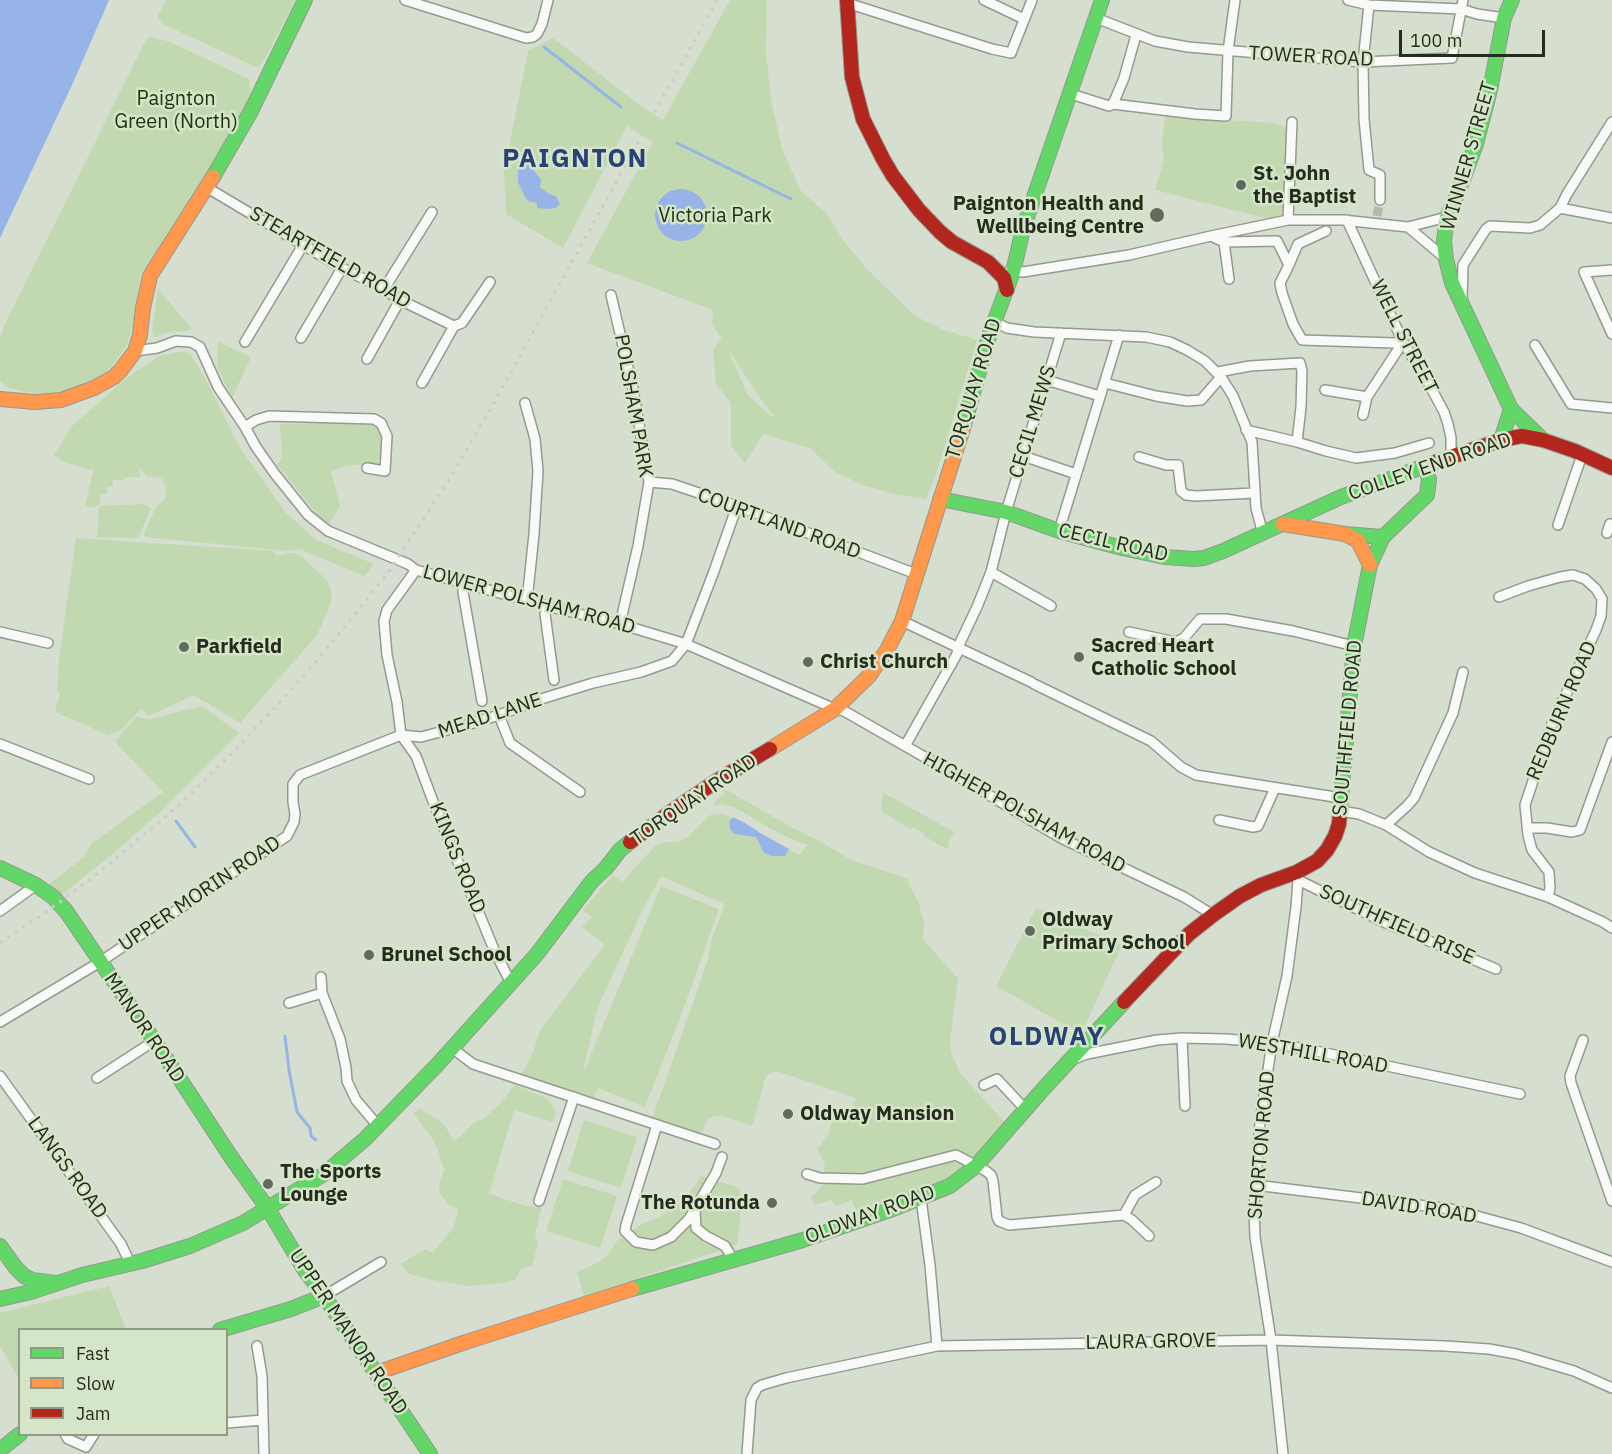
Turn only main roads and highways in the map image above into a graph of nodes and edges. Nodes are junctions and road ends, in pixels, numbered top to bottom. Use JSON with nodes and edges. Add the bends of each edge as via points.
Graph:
{"nodes":[{"id":1,"x":305,"y":0,"type":"edge"},
{"id":2,"x":1102,"y":0,"type":"edge"},
{"id":3,"x":1512,"y":0,"type":"edge"},
{"id":4,"x":847,"y":2,"type":"edge"},
{"id":5,"x":1019,"y":243,"type":"junction"},
{"id":6,"x":988,"y":262,"type":"junction"},
{"id":7,"x":1007,"y":290,"type":"junction"},
{"id":8,"x":0,"y":399,"type":"edge"},
{"id":9,"x":1511,"y":409,"type":"junction"},
{"id":10,"x":1501,"y":440,"type":"junction"},
{"id":11,"x":1543,"y":440,"type":"junction"},
{"id":12,"x":1420,"y":456,"type":"junction"},
{"id":13,"x":1612,"y":468,"type":"edge"},
{"id":14,"x":940,"y":499,"type":"junction"},
{"id":15,"x":1283,"y":524,"type":"junction"},
{"id":16,"x":1345,"y":534,"type":"junction"},
{"id":17,"x":1383,"y":537,"type":"junction"},
{"id":18,"x":1370,"y":565,"type":"junction"},
{"id":19,"x":0,"y":868,"type":"edge"},
{"id":20,"x":1261,"y":885,"type":"joint"},
{"id":21,"x":268,"y":1209,"type":"junction"},
{"id":22,"x":0,"y":1246,"type":"edge"},
{"id":23,"x":16,"y":1268,"type":"junction"},
{"id":24,"x":58,"y":1283,"type":"junction"},
{"id":25,"x":324,"y":1296,"type":"junction"},
{"id":26,"x":1,"y":1298,"type":"edge"},
{"id":27,"x":224,"y":1328,"type":"edge"},
{"id":28,"x":376,"y":1373,"type":"junction"},
{"id":29,"x":18,"y":1436,"type":"edge"},
{"id":30,"x":0,"y":1450,"type":"edge"},
{"id":31,"x":430,"y":1454,"type":"edge"}],
"edges":[{"from":1,"to":8,"type":"main road","via":[[250,113],[150,276],[140,335],[135,351],[121,370],[75,396],[35,402]]},
{"from":2,"to":5,"type":"main road","name":"TORQUAY ROAD"},
{"from":3,"to":9,"type":"main road","name":"WINNER STREET","via":[[1504,18],[1476,144],[1447,217],[1444,241],[1452,283]]},
{"from":4,"to":6,"type":"main road","via":[[852,77],[863,119],[883,159],[919,210],[940,232]]},
{"from":5,"to":6,"type":"main road","via":[[1008,257]]},
{"from":5,"to":7,"type":"main road","name":"TORQUAY ROAD"},
{"from":6,"to":7,"type":"main road","via":[[1004,278]]},
{"from":7,"to":14,"type":"main road","name":"TORQUAY ROAD"},
{"from":9,"to":10,"type":"main road"},
{"from":9,"to":11,"type":"main road","name":"WINNER STREET"},
{"from":10,"to":11,"type":"main road","name":"COLLEY END ROAD","via":[[1522,436]]},
{"from":10,"to":12,"type":"main road","name":"COLLEY END ROAD","via":[[1451,456]]},
{"from":11,"to":13,"type":"main road","name":"COLLEY END ROAD"},
{"from":12,"to":15,"type":"main road","name":"COLLEY END ROAD"},
{"from":12,"to":17,"type":"main road","name":"SOUTHFIELD ROAD","via":[[1429,478],[1427,495]]},
{"from":14,"to":15,"type":"main road","name":"CECIL ROAD","via":[[1006,512],[1122,549],[1194,559],[1214,555]]},
{"from":14,"to":21,"type":"main road","name":"TORQUAY ROAD","via":[[912,573],[902,621],[879,663],[857,689],[835,709],[718,780],[620,850],[511,983],[378,1126],[324,1174]]},
{"from":15,"to":16,"type":"main road"},
{"from":16,"to":17,"type":"main road"},
{"from":16,"to":18,"type":"main road","via":[[1358,541]]},
{"from":17,"to":18,"type":"main road","name":"SOUTHFIELD ROAD"},
{"from":18,"to":20,"type":"main road","name":"SOUTHFIELD ROAD","via":[[1354,646],[1335,836],[1317,861],[1298,876]]},
{"from":19,"to":21,"type":"main road","name":"MANOR ROAD","via":[[36,885],[66,911]]},
{"from":20,"to":28,"type":"main road","name":"OLDWAY ROAD","via":[[1189,934],[976,1166],[950,1186],[803,1240],[639,1287]]},
{"from":21,"to":24,"type":"main road","name":"TORQUAY ROAD","via":[[190,1246]]},
{"from":21,"to":25,"type":"main road","name":"UPPER MANOR ROAD"},
{"from":22,"to":23,"type":"main road"},
{"from":23,"to":24,"type":"main road","via":[[32,1280]]},
{"from":23,"to":26,"type":"main road","via":[[11,1291]]},
{"from":24,"to":26,"type":"main road","name":"TORQUAY ROAD"},
{"from":25,"to":27,"type":"main road","via":[[291,1310]]},
{"from":25,"to":28,"type":"main road","name":"UPPER MANOR ROAD"},
{"from":28,"to":31,"type":"main road","name":"UPPER MANOR ROAD"},
{"from":29,"to":30,"type":"main road"}]}
